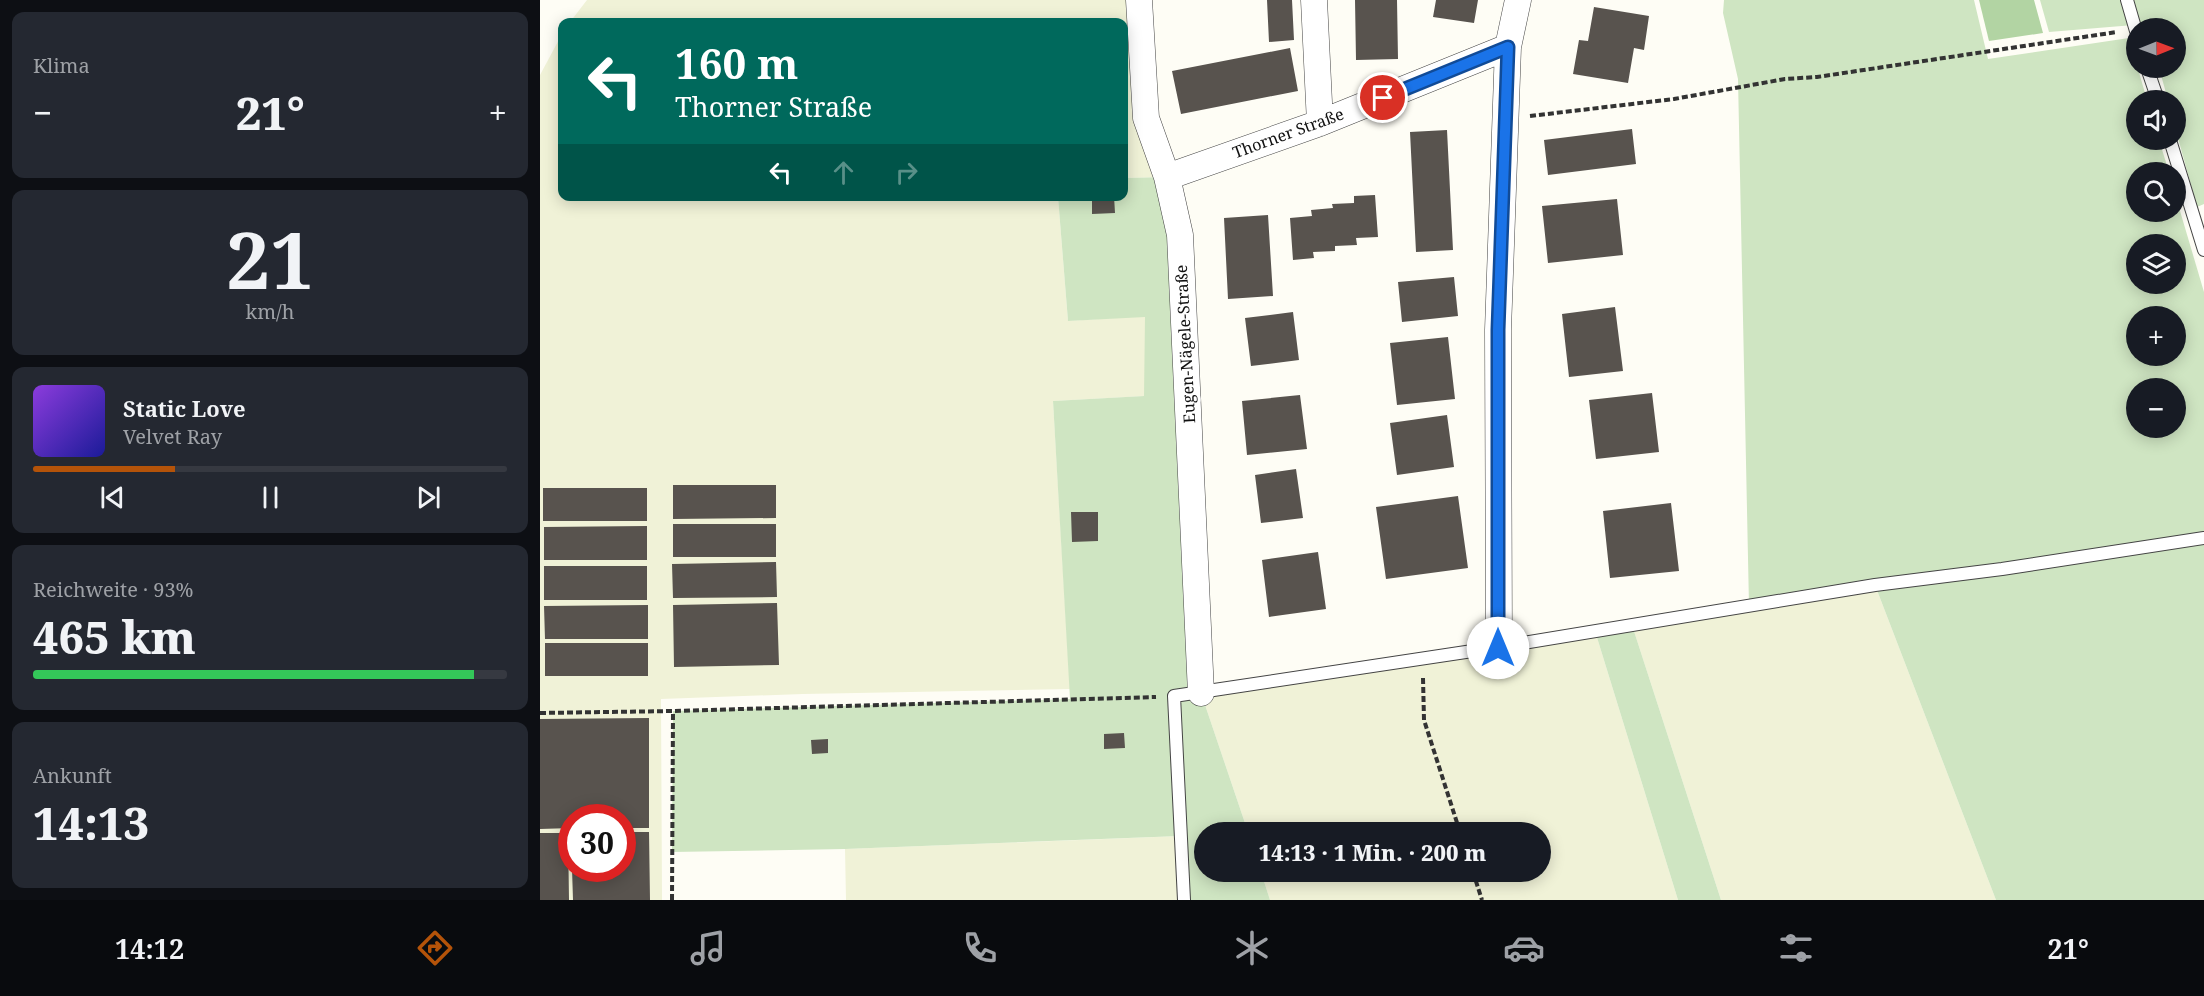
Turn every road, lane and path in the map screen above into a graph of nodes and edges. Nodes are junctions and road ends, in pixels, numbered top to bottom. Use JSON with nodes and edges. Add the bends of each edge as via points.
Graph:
{"nodes":[{"id":1,"x":1139,"y":0,"type":"edge"},
{"id":2,"x":1314,"y":0,"type":"edge"},
{"id":3,"x":1518,"y":0,"type":"edge"},
{"id":4,"x":2127,"y":0,"type":"edge"},
{"id":5,"x":2132,"y":18,"type":"edge"},
{"id":6,"x":2126,"y":31,"type":"edge"},
{"id":7,"x":1508,"y":47,"type":"junction"},
{"id":8,"x":1506,"y":119,"type":"junction"},
{"id":9,"x":1320,"y":123,"type":"junction"},
{"id":10,"x":2173,"y":150,"type":"edge"},
{"id":11,"x":1167,"y":177,"type":"junction"},
{"id":12,"x":2204,"y":250,"type":"edge"},
{"id":13,"x":2204,"y":538,"type":"edge"},
{"id":14,"x":1498,"y":648,"type":"junction"},
{"id":15,"x":1423,"y":659,"type":"junction"},
{"id":16,"x":1201,"y":693,"type":"junction"},
{"id":17,"x":1174,"y":696,"type":"junction"},
{"id":18,"x":674,"y":711,"type":"junction"},
{"id":19,"x":540,"y":713,"type":"edge"},
{"id":20,"x":1458,"y":822,"type":"edge"},
{"id":21,"x":1476,"y":882,"type":"edge"},
{"id":22,"x":672,"y":900,"type":"edge"},
{"id":23,"x":1184,"y":900,"type":"edge"},
{"id":24,"x":1482,"y":900,"type":"edge"}],
"edges":[{"from":1,"to":11,"type":"street","name":"Eugen-Nägele-Straße","via":[[1146,118]]},
{"from":2,"to":9,"type":"street"},
{"from":3,"to":7,"type":"street"},
{"from":4,"to":5,"type":"lane"},
{"from":6,"to":8,"type":"path","via":[[1785,79],[1674,99]]},
{"from":7,"to":8,"type":"street"},
{"from":7,"to":9,"type":"street","name":"Thorner Straße"},
{"from":8,"to":14,"type":"street","via":[[1498,330]]},
{"from":9,"to":11,"type":"street","name":"Thorner Straße"},
{"from":10,"to":12,"type":"lane"},
{"from":11,"to":16,"type":"street","name":"Eugen-Nägele-Straße","via":[[1180,235]]},
{"from":13,"to":14,"type":"lane","via":[[1875,585]]},
{"from":14,"to":15,"type":"lane"},
{"from":15,"to":16,"type":"lane"},
{"from":15,"to":20,"type":"path","via":[[1424,720]]},
{"from":16,"to":17,"type":"lane"},
{"from":17,"to":18,"type":"path"},
{"from":17,"to":23,"type":"lane"},
{"from":18,"to":19,"type":"path"},
{"from":18,"to":22,"type":"path"},
{"from":21,"to":24,"type":"path"}]}
